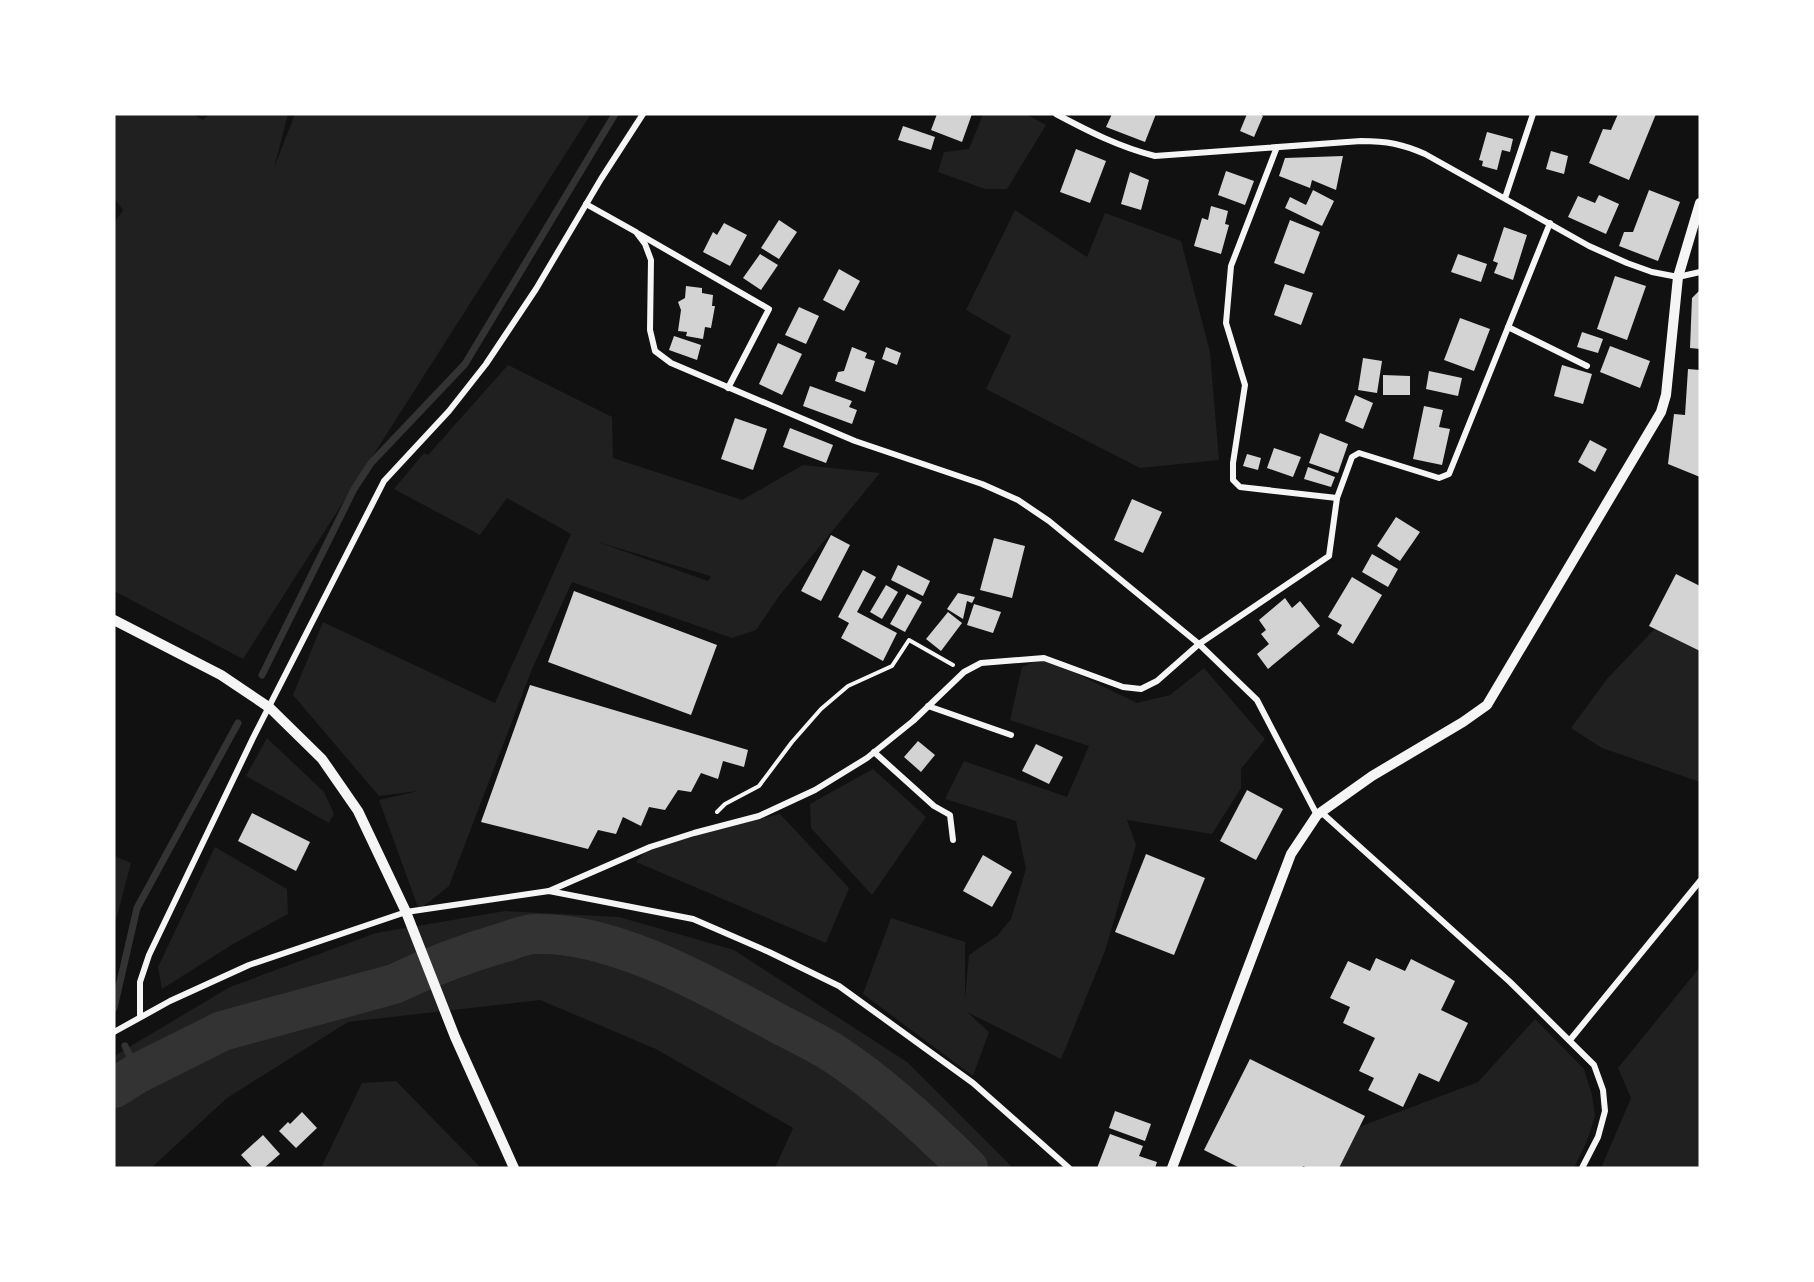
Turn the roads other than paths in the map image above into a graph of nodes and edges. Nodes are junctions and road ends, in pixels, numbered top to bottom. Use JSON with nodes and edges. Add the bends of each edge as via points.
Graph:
{"nodes":[{"id":1,"x":643,"y":114,"type":"edge"},
{"id":2,"x":1056,"y":114,"type":"edge"},
{"id":3,"x":1533,"y":114,"type":"edge"},
{"id":4,"x":1277,"y":147,"type":"junction"},
{"id":5,"x":1505,"y":198,"type":"junction"},
{"id":6,"x":1700,"y":203,"type":"edge"},
{"id":7,"x":586,"y":204,"type":"junction"},
{"id":8,"x":1550,"y":223,"type":"junction"},
{"id":9,"x":636,"y":232,"type":"junction"},
{"id":10,"x":1700,"y":272,"type":"edge"},
{"id":11,"x":1678,"y":277,"type":"junction"},
{"id":12,"x":1508,"y":327,"type":"junction"},
{"id":13,"x":1587,"y":366,"type":"dead end"},
{"id":14,"x":728,"y":388,"type":"junction"},
{"id":15,"x":1337,"y":498,"type":"junction"},
{"id":16,"x":114,"y":620,"type":"edge"},
{"id":17,"x":1199,"y":644,"type":"junction"},
{"id":18,"x":928,"y":706,"type":"junction"},
{"id":19,"x":270,"y":708,"type":"junction"},
{"id":20,"x":1011,"y":735,"type":"dead end"},
{"id":21,"x":874,"y":752,"type":"junction"},
{"id":22,"x":1319,"y":814,"type":"junction"},
{"id":23,"x":953,"y":840,"type":"dead end"},
{"id":24,"x":1700,"y":881,"type":"edge"},
{"id":25,"x":549,"y":891,"type":"junction"},
{"id":26,"x":406,"y":912,"type":"junction"},
{"id":27,"x":140,"y":1017,"type":"junction"},
{"id":28,"x":114,"y":1032,"type":"edge"},
{"id":29,"x":1570,"y":1040,"type":"junction"},
{"id":30,"x":514,"y":1168,"type":"edge"},
{"id":31,"x":1069,"y":1168,"type":"edge"},
{"id":32,"x":1172,"y":1168,"type":"edge"},
{"id":33,"x":1582,"y":1168,"type":"edge"}],
"edges":[{"from":1,"to":7,"type":"street"},
{"from":2,"to":4,"type":"street","via":[[1105,140],[1155,156]]},
{"from":3,"to":5,"type":"street"},
{"from":4,"to":5,"type":"street","via":[[1361,141],[1402,145]]},
{"from":4,"to":15,"type":"street","via":[[1231,266],[1226,323],[1245,386],[1233,480],[1240,488]]},
{"from":5,"to":8,"type":"street"},
{"from":6,"to":11,"type":"street"},
{"from":7,"to":9,"type":"street"},
{"from":7,"to":19,"type":"street","via":[[537,289],[486,364],[384,481]]},
{"from":8,"to":11,"type":"street","via":[[1627,263]]},
{"from":8,"to":12,"type":"street"},
{"from":9,"to":14,"type":"street","via":[[651,260],[650,330],[655,351],[671,363]]},
{"from":9,"to":14,"type":"street","via":[[769,309]]},
{"from":10,"to":11,"type":"street"},
{"from":11,"to":22,"type":"street","via":[[1661,412],[1487,705],[1372,776]]},
{"from":12,"to":13,"type":"street"},
{"from":12,"to":15,"type":"street","via":[[1449,474],[1440,478],[1359,453],[1352,457]]},
{"from":14,"to":17,"type":"street","via":[[855,441],[1018,500]]},
{"from":15,"to":17,"type":"street","via":[[1329,556]]},
{"from":16,"to":19,"type":"street","via":[[220,675]]},
{"from":17,"to":18,"type":"street","via":[[1157,681],[1141,689],[1123,687],[1044,658],[981,663],[964,672]]},
{"from":17,"to":22,"type":"street","via":[[1257,700]]},
{"from":18,"to":20,"type":"street"},
{"from":18,"to":21,"type":"street"},
{"from":19,"to":26,"type":"street","via":[[322,759],[358,811]]},
{"from":19,"to":27,"type":"street","via":[[149,955],[140,982]]},
{"from":21,"to":23,"type":"street","via":[[934,806],[950,815]]},
{"from":21,"to":25,"type":"street","via":[[816,790],[759,816],[650,847]]},
{"from":22,"to":29,"type":"street"},
{"from":22,"to":32,"type":"street","via":[[1291,854]]},
{"from":24,"to":29,"type":"street"},
{"from":25,"to":26,"type":"street"},
{"from":25,"to":31,"type":"street","via":[[693,918],[839,986],[973,1083]]},
{"from":26,"to":27,"type":"street","via":[[249,965]]},
{"from":26,"to":30,"type":"street","via":[[455,1037]]},
{"from":27,"to":28,"type":"street"},
{"from":29,"to":33,"type":"street","via":[[1594,1065],[1605,1111],[1598,1137]]}]}
